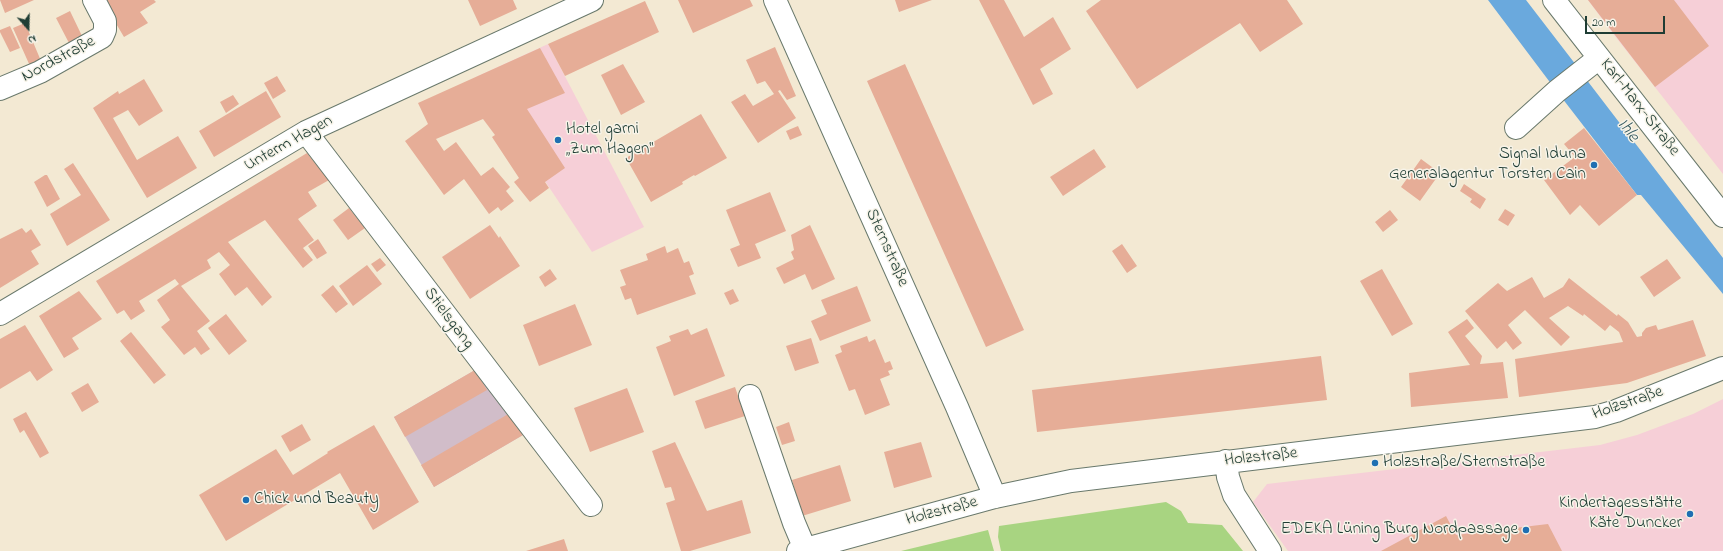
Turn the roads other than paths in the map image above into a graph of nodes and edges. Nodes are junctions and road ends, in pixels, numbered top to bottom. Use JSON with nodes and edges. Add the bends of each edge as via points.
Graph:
{"nodes":[{"id":1,"x":94,"y":0,"type":"edge"},
{"id":2,"x":592,"y":0,"type":"edge"},
{"id":3,"x":775,"y":0,"type":"edge"},
{"id":4,"x":1554,"y":0,"type":"edge"},
{"id":5,"x":1599,"y":58,"type":"junction"},
{"id":6,"x":0,"y":89,"type":"edge"},
{"id":7,"x":1516,"y":128,"type":"dead end"},
{"id":8,"x":306,"y":132,"type":"junction"},
{"id":9,"x":1723,"y":216,"type":"edge"},
{"id":10,"x":0,"y":314,"type":"edge"},
{"id":11,"x":1723,"y":368,"type":"edge"},
{"id":12,"x":750,"y":396,"type":"dead end"},
{"id":13,"x":1226,"y":461,"type":"junction"},
{"id":14,"x":995,"y":497,"type":"junction"},
{"id":15,"x":591,"y":505,"type":"dead end"},
{"id":16,"x":801,"y":550,"type":"edge"},
{"id":17,"x":1270,"y":551,"type":"edge"}],
"edges":[{"from":1,"to":6,"type":"street","name":"Nordstraße","via":[[105,21],[102,37],[40,72]]},
{"from":2,"to":8,"type":"street","name":"Unterm Hagen"},
{"from":3,"to":14,"type":"street","name":"Sternstraße"},
{"from":4,"to":5,"type":"street","name":"Karl-Marx-Straße"},
{"from":5,"to":7,"type":"street"},
{"from":5,"to":9,"type":"street","name":"Karl-Marx-Straße"},
{"from":8,"to":10,"type":"street","name":"Unterm Hagen"},
{"from":8,"to":15,"type":"street","name":"Stielsgang"},
{"from":11,"to":13,"type":"street","name":"Holzstraße","via":[[1616,411],[1594,417],[1372,446]]},
{"from":12,"to":16,"type":"street"},
{"from":13,"to":14,"type":"street","name":"Holzstraße","via":[[1070,482]]},
{"from":13,"to":17,"type":"street","via":[[1234,495]]},
{"from":14,"to":16,"type":"street","name":"Holzstraße"}]}
